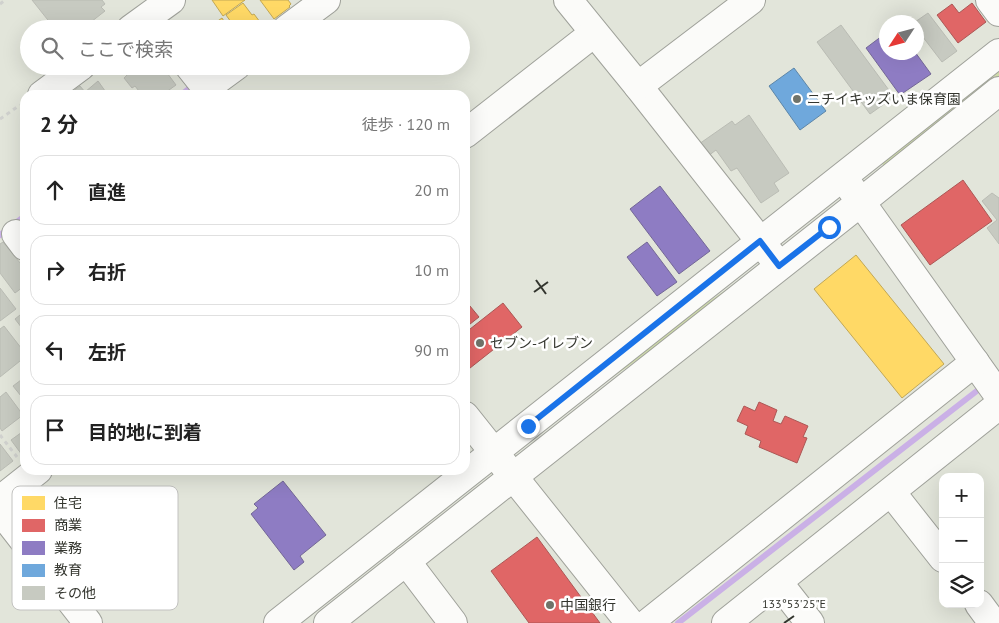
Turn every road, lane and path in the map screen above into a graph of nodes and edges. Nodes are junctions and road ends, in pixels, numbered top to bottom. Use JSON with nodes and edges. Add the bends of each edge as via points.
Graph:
{"nodes":[{"id":1,"x":5,"y":0,"type":"edge"},
{"id":2,"x":326,"y":0,"type":"edge"},
{"id":3,"x":568,"y":0,"type":"edge"},
{"id":4,"x":751,"y":0,"type":"edge"},
{"id":5,"x":990,"y":0,"type":"edge"},
{"id":6,"x":0,"y":4,"type":"edge"},
{"id":7,"x":999,"y":12,"type":"edge"},
{"id":8,"x":299,"y":20,"type":"edge"},
{"id":9,"x":594,"y":33,"type":"junction"},
{"id":10,"x":999,"y":53,"type":"edge"},
{"id":11,"x":69,"y":75,"type":"edge"},
{"id":12,"x":220,"y":75,"type":"edge"},
{"id":13,"x":203,"y":85,"type":"edge"},
{"id":14,"x":638,"y":86,"type":"junction"},
{"id":15,"x":49,"y":90,"type":"edge"},
{"id":16,"x":999,"y":91,"type":"edge"},
{"id":17,"x":20,"y":104,"type":"edge"},
{"id":18,"x":0,"y":119,"type":"edge"},
{"id":19,"x":470,"y":130,"type":"edge"},
{"id":20,"x":842,"y":176,"type":"junction"},
{"id":21,"x":861,"y":202,"type":"junction"},
{"id":22,"x":760,"y":241,"type":"junction"},
{"id":23,"x":779,"y":266,"type":"junction"},
{"id":24,"x":975,"y":362,"type":"junction"},
{"id":25,"x":997,"y":391,"type":"edge"},
{"id":26,"x":470,"y":422,"type":"edge"},
{"id":27,"x":0,"y":435,"type":"edge"},
{"id":28,"x":494,"y":453,"type":"junction"},
{"id":29,"x":20,"y":456,"type":"edge"},
{"id":30,"x":470,"y":472,"type":"edge"},
{"id":31,"x":21,"y":475,"type":"edge"},
{"id":32,"x":466,"y":475,"type":"edge"},
{"id":33,"x":513,"y":476,"type":"junction"},
{"id":34,"x":891,"y":492,"type":"junction"},
{"id":35,"x":0,"y":500,"type":"edge"},
{"id":36,"x":0,"y":510,"type":"edge"},
{"id":37,"x":12,"y":525,"type":"edge"},
{"id":38,"x":939,"y":553,"type":"edge"},
{"id":39,"x":406,"y":561,"type":"junction"},
{"id":40,"x":778,"y":582,"type":"junction"},
{"id":41,"x":982,"y":608,"type":"edge"},
{"id":42,"x":78,"y":610,"type":"edge"},
{"id":43,"x":88,"y":623,"type":"edge"},
{"id":44,"x":278,"y":623,"type":"edge"},
{"id":45,"x":328,"y":623,"type":"edge"},
{"id":46,"x":453,"y":623,"type":"edge"},
{"id":47,"x":630,"y":623,"type":"edge"},
{"id":48,"x":648,"y":623,"type":"edge"},
{"id":49,"x":726,"y":623,"type":"edge"},
{"id":50,"x":810,"y":623,"type":"edge"},
{"id":51,"x":993,"y":623,"type":"edge"}],
"edges":[{"from":1,"to":6,"type":"path"},
{"from":2,"to":8,"type":"street"},
{"from":3,"to":9,"type":"street"},
{"from":4,"to":14,"type":"street"},
{"from":5,"to":7,"type":"street"},
{"from":9,"to":14,"type":"street"},
{"from":9,"to":19,"type":"street"},
{"from":10,"to":20,"type":"street"},
{"from":11,"to":15,"type":"street"},
{"from":12,"to":13,"type":"street"},
{"from":14,"to":22,"type":"street"},
{"from":16,"to":21,"type":"street"},
{"from":17,"to":18,"type":"path"},
{"from":20,"to":21,"type":"street"},
{"from":20,"to":22,"type":"street"},
{"from":21,"to":23,"type":"street"},
{"from":21,"to":24,"type":"street"},
{"from":22,"to":23,"type":"street"},
{"from":22,"to":28,"type":"street"},
{"from":23,"to":33,"type":"street"},
{"from":24,"to":25,"type":"street"},
{"from":24,"to":48,"type":"street"},
{"from":25,"to":34,"type":"street"},
{"from":26,"to":28,"type":"street"},
{"from":27,"to":29,"type":"path"},
{"from":28,"to":30,"type":"street"},
{"from":28,"to":33,"type":"street"},
{"from":31,"to":35,"type":"street"},
{"from":32,"to":44,"type":"street"},
{"from":33,"to":39,"type":"street"},
{"from":33,"to":47,"type":"street"},
{"from":34,"to":38,"type":"street"},
{"from":34,"to":40,"type":"street"},
{"from":36,"to":37,"type":"street"},
{"from":39,"to":45,"type":"street"},
{"from":39,"to":46,"type":"street"},
{"from":40,"to":49,"type":"street"},
{"from":40,"to":50,"type":"street"},
{"from":41,"to":51,"type":"street"},
{"from":42,"to":43,"type":"street"}]}
